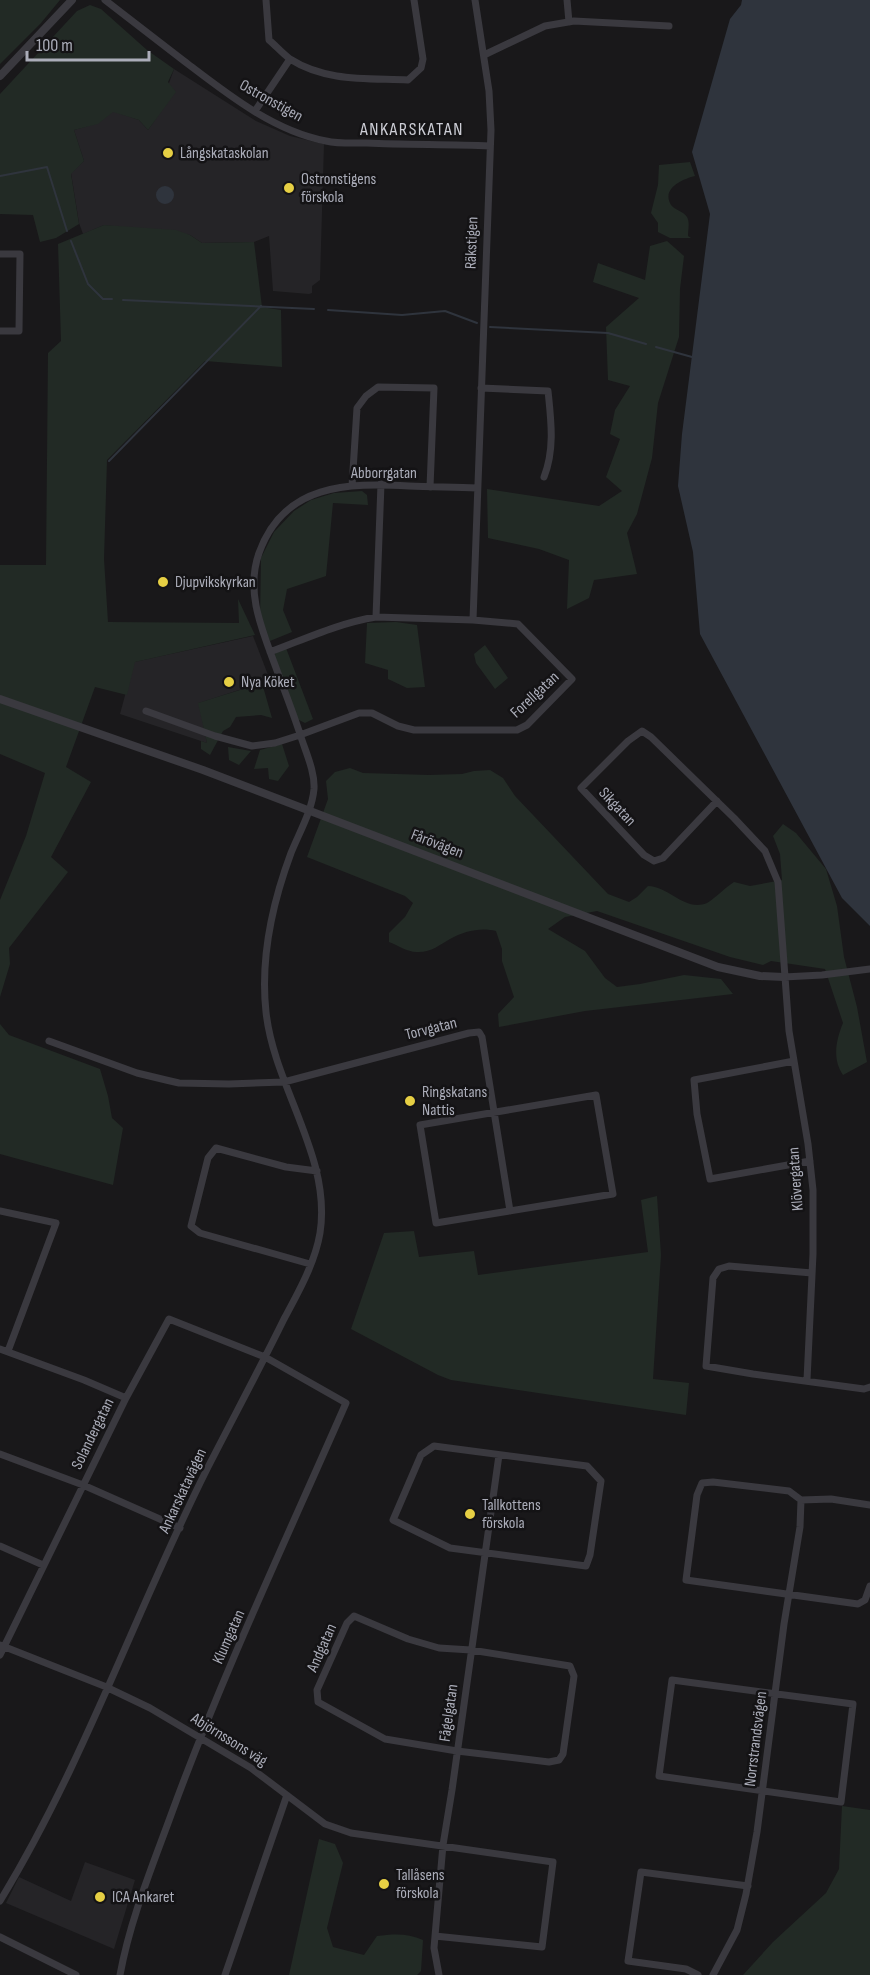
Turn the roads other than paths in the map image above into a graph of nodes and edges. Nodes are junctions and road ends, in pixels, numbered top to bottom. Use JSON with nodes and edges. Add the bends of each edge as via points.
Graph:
{"nodes":[{"id":1,"x":72,"y":0,"type":"edge"},
{"id":2,"x":105,"y":0,"type":"edge"},
{"id":3,"x":266,"y":0,"type":"edge"},
{"id":4,"x":414,"y":0,"type":"edge"},
{"id":5,"x":475,"y":0,"type":"edge"},
{"id":6,"x":567,"y":0,"type":"edge"},
{"id":7,"x":569,"y":22,"type":"junction"},
{"id":8,"x":669,"y":26,"type":"dead end"},
{"id":9,"x":484,"y":55,"type":"junction"},
{"id":10,"x":290,"y":59,"type":"junction"},
{"id":11,"x":0,"y":76,"type":"edge"},
{"id":12,"x":255,"y":111,"type":"junction"},
{"id":13,"x":490,"y":146,"type":"junction"},
{"id":14,"x":0,"y":254,"type":"edge"},
{"id":15,"x":0,"y":331,"type":"edge"},
{"id":16,"x":481,"y":388,"type":"junction"},
{"id":17,"x":544,"y":477,"type":"dead end"},
{"id":18,"x":381,"y":484,"type":"junction"},
{"id":19,"x":352,"y":486,"type":"junction"},
{"id":20,"x":430,"y":486,"type":"junction"},
{"id":21,"x":477,"y":488,"type":"junction"},
{"id":22,"x":376,"y":617,"type":"junction"},
{"id":23,"x":473,"y":620,"type":"junction"},
{"id":24,"x":270,"y":652,"type":"junction"},
{"id":25,"x":0,"y":699,"type":"edge"},
{"id":26,"x":146,"y":711,"type":"dead end"},
{"id":27,"x":300,"y":735,"type":"junction"},
{"id":28,"x":717,"y":801,"type":"junction"},
{"id":29,"x":308,"y":811,"type":"junction"},
{"id":30,"x":870,"y":969,"type":"edge"},
{"id":31,"x":784,"y":977,"type":"junction"},
{"id":32,"x":49,"y":1041,"type":"dead end"},
{"id":33,"x":794,"y":1061,"type":"junction"},
{"id":34,"x":284,"y":1082,"type":"junction"},
{"id":35,"x":494,"y":1111,"type":"junction"},
{"id":36,"x":810,"y":1161,"type":"junction"},
{"id":37,"x":317,"y":1170,"type":"junction"},
{"id":38,"x":0,"y":1210,"type":"edge"},
{"id":39,"x":510,"y":1211,"type":"junction"},
{"id":40,"x":310,"y":1264,"type":"junction"},
{"id":41,"x":812,"y":1272,"type":"junction"},
{"id":42,"x":0,"y":1349,"type":"edge"},
{"id":43,"x":8,"y":1351,"type":"junction"},
{"id":44,"x":265,"y":1357,"type":"junction"},
{"id":45,"x":807,"y":1380,"type":"junction"},
{"id":46,"x":870,"y":1388,"type":"edge"},
{"id":47,"x":126,"y":1398,"type":"junction"},
{"id":48,"x":0,"y":1454,"type":"edge"},
{"id":49,"x":499,"y":1455,"type":"junction"},
{"id":50,"x":84,"y":1485,"type":"junction"},
{"id":51,"x":801,"y":1500,"type":"junction"},
{"id":52,"x":870,"y":1505,"type":"edge"},
{"id":53,"x":180,"y":1528,"type":"junction"},
{"id":54,"x":0,"y":1546,"type":"edge"},
{"id":55,"x":484,"y":1553,"type":"junction"},
{"id":56,"x":43,"y":1565,"type":"junction"},
{"id":57,"x":870,"y":1586,"type":"edge"},
{"id":58,"x":789,"y":1594,"type":"junction"},
{"id":59,"x":2,"y":1646,"type":"edge"},
{"id":60,"x":471,"y":1650,"type":"junction"},
{"id":61,"x":0,"y":1655,"type":"edge"},
{"id":62,"x":107,"y":1688,"type":"junction"},
{"id":63,"x":776,"y":1693,"type":"junction"},
{"id":64,"x":201,"y":1737,"type":"junction"},
{"id":65,"x":458,"y":1751,"type":"junction"},
{"id":66,"x":763,"y":1791,"type":"junction"},
{"id":67,"x":287,"y":1795,"type":"junction"},
{"id":68,"x":442,"y":1845,"type":"junction"},
{"id":69,"x":748,"y":1886,"type":"junction"},
{"id":70,"x":0,"y":1901,"type":"edge"},
{"id":71,"x":435,"y":1936,"type":"junction"},
{"id":72,"x":0,"y":1938,"type":"edge"},
{"id":73,"x":76,"y":1975,"type":"edge"},
{"id":74,"x":120,"y":1975,"type":"edge"},
{"id":75,"x":225,"y":1975,"type":"edge"},
{"id":76,"x":439,"y":1975,"type":"edge"},
{"id":77,"x":698,"y":1975,"type":"edge"},
{"id":78,"x":713,"y":1975,"type":"edge"}],
"edges":[{"from":1,"to":11,"type":"street"},
{"from":2,"to":12,"type":"street","name":"Ostronstigen"},
{"from":3,"to":10,"type":"street","via":[[269,40]]},
{"from":4,"to":10,"type":"street","via":[[423,59],[421,68],[408,80],[341,78]]},
{"from":5,"to":9,"type":"street","name":"Räkstigen"},
{"from":6,"to":7,"type":"street"},
{"from":7,"to":8,"type":"street"},
{"from":7,"to":9,"type":"street","via":[[545,26]]},
{"from":9,"to":13,"type":"street","name":"Räkstigen"},
{"from":10,"to":12,"type":"street"},
{"from":12,"to":13,"type":"street","name":"Ostronstigen","via":[[297,133],[327,141]]},
{"from":13,"to":16,"type":"street","name":"Räkstigen"},
{"from":14,"to":15,"type":"street","via":[[20,254],[19,331]]},
{"from":16,"to":17,"type":"street","via":[[548,391],[552,427]]},
{"from":16,"to":21,"type":"street","name":"Räkstigen"},
{"from":18,"to":19,"type":"street","name":"Abborrgatan"},
{"from":18,"to":20,"type":"street","name":"Abborrgatan"},
{"from":18,"to":22,"type":"street"},
{"from":19,"to":20,"type":"street","via":[[357,408],[378,387],[434,388]]},
{"from":19,"to":24,"type":"street","name":"Abborrgatan","via":[[312,494],[290,508],[270,531],[259,554],[254,581],[257,618]]},
{"from":20,"to":21,"type":"street","name":"Abborrgatan"},
{"from":21,"to":23,"type":"street","name":"Räkstigen"},
{"from":22,"to":23,"type":"street","name":"Forellgatan"},
{"from":22,"to":24,"type":"street","name":"Forellgatan","via":[[360,619]]},
{"from":23,"to":27,"type":"street","name":"Forellgatan","via":[[518,624],[572,679],[527,725],[500,731],[414,730],[372,713],[359,713]]},
{"from":24,"to":27,"type":"street","name":"Abborrgatan"},
{"from":25,"to":29,"type":"street","name":"Fårövägen"},
{"from":26,"to":27,"type":"street","via":[[252,746]]},
{"from":27,"to":29,"type":"street","name":"Abborrgatan","via":[[314,787]]},
{"from":28,"to":28,"type":"street","name":"Sikgatan","via":[[642,731],[581,788],[654,861],[663,858]]},
{"from":28,"to":31,"type":"street","name":"Sikgatan","via":[[765,852],[778,882]]},
{"from":29,"to":31,"type":"street","name":"Fårövägen","via":[[718,967]]},
{"from":29,"to":34,"type":"street","name":"Ankarskatavägen","via":[[270,918],[265,959],[266,1012],[274,1056]]},
{"from":30,"to":31,"type":"street","name":"Fårövägen"},
{"from":31,"to":33,"type":"street","name":"Klövergatan"},
{"from":32,"to":34,"type":"street","via":[[137,1073],[179,1083]]},
{"from":33,"to":36,"type":"street","name":"Klövergatan"},
{"from":33,"to":36,"type":"street","via":[[694,1080],[697,1114],[710,1179]]},
{"from":34,"to":35,"type":"street","name":"Torvgatan","via":[[479,1032]]},
{"from":34,"to":37,"type":"street","name":"Ankarskatavägen"},
{"from":35,"to":39,"type":"street","name":"Torvgatan"},
{"from":35,"to":39,"type":"street","via":[[420,1125],[436,1223]]},
{"from":35,"to":39,"type":"street","via":[[596,1095],[613,1194]]},
{"from":36,"to":41,"type":"street","name":"Klövergatan"},
{"from":37,"to":40,"type":"street","name":"Ankarskatavägen","via":[[322,1200],[320,1235]]},
{"from":37,"to":40,"type":"street","via":[[286,1167],[216,1148],[208,1158],[191,1226],[200,1233]]},
{"from":38,"to":43,"type":"street","via":[[56,1223]]},
{"from":40,"to":44,"type":"street","name":"Ankarskatavägen"},
{"from":41,"to":45,"type":"street","name":"Klövergatan"},
{"from":41,"to":45,"type":"street","via":[[729,1266],[718,1269],[712,1278],[706,1366]]},
{"from":42,"to":43,"type":"street"},
{"from":43,"to":47,"type":"street"},
{"from":44,"to":47,"type":"street","name":"Solandergatan","via":[[169,1319]]},
{"from":44,"to":53,"type":"street","name":"Ankarskatavägen"},
{"from":44,"to":64,"type":"street","name":"Klumgatan","via":[[346,1403]]},
{"from":45,"to":46,"type":"street"},
{"from":47,"to":50,"type":"street","name":"Solandergatan"},
{"from":48,"to":50,"type":"street"},
{"from":49,"to":55,"type":"street","name":"Fågelgatan"},
{"from":49,"to":55,"type":"street","via":[[434,1446],[421,1455],[393,1520],[450,1548]]},
{"from":49,"to":55,"type":"street","via":[[587,1466],[602,1481],[586,1566]]},
{"from":50,"to":53,"type":"street"},
{"from":50,"to":56,"type":"street","name":"Solandergatan"},
{"from":51,"to":52,"type":"street","via":[[831,1499]]},
{"from":51,"to":58,"type":"street","name":"Norrstrandsvägen"},
{"from":51,"to":58,"type":"street","via":[[789,1491],[702,1483],[686,1580]]},
{"from":53,"to":62,"type":"street","name":"Ankarskatavägen"},
{"from":54,"to":56,"type":"street"},
{"from":55,"to":60,"type":"street","name":"Fågelgatan"},
{"from":56,"to":59,"type":"street","name":"Solandergatan"},
{"from":57,"to":58,"type":"street","via":[[865,1600],[858,1604]]},
{"from":58,"to":63,"type":"street","name":"Norrstrandsvägen"},
{"from":59,"to":61,"type":"street","name":"Solandergatan"},
{"from":59,"to":62,"type":"street","name":"Abjörnssons väg"},
{"from":60,"to":65,"type":"street","name":"Fågelgatan"},
{"from":60,"to":65,"type":"street","via":[[570,1666],[574,1676],[559,1760]]},
{"from":60,"to":65,"type":"street","name":"Andgatan","via":[[439,1648],[408,1639],[354,1616],[347,1623],[317,1690],[318,1702],[386,1739]]},
{"from":62,"to":64,"type":"street","name":"Abjörnssons väg"},
{"from":62,"to":70,"type":"street","name":"Ankarskatavägen","via":[[58,1796]]},
{"from":63,"to":66,"type":"street","name":"Norrstrandsvägen"},
{"from":63,"to":66,"type":"street","via":[[853,1704],[841,1802]]},
{"from":63,"to":66,"type":"street","via":[[672,1680],[659,1776]]},
{"from":64,"to":67,"type":"street","name":"Abjörnssons väg"},
{"from":64,"to":74,"type":"street","name":"Klumgatan","via":[[147,1882]]},
{"from":65,"to":68,"type":"street","name":"Fågelgatan"},
{"from":66,"to":69,"type":"street","name":"Norrstrandsvägen"},
{"from":67,"to":68,"type":"street","name":"Abjörnssons väg","via":[[324,1824],[351,1833]]},
{"from":67,"to":75,"type":"street"},
{"from":68,"to":71,"type":"street","name":"Fågelgatan"},
{"from":68,"to":71,"type":"street","name":"Abjörnssons väg","via":[[553,1862],[542,1947]]},
{"from":69,"to":77,"type":"street","via":[[641,1872],[628,1960],[686,1969]]},
{"from":69,"to":78,"type":"street","name":"Norrstrandsvägen","via":[[737,1930]]},
{"from":71,"to":76,"type":"street","name":"Fågelgatan"},
{"from":72,"to":73,"type":"street"}]}
